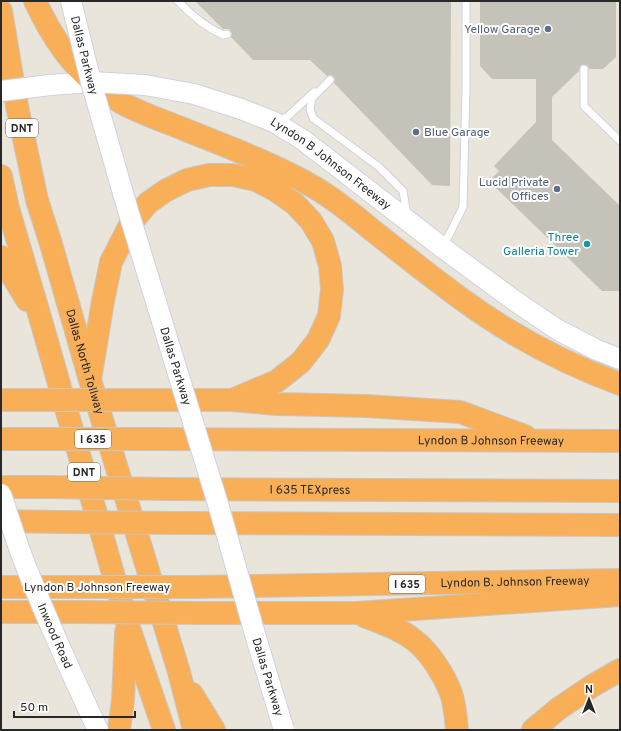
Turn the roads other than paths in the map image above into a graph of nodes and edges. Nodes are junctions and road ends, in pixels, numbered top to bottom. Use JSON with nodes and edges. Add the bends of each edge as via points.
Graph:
{"nodes":[{"id":1,"x":35,"y":1,"type":"edge"},
{"id":2,"x":71,"y":1,"type":"edge"},
{"id":3,"x":178,"y":1,"type":"edge"},
{"id":4,"x":466,"y":1,"type":"edge"},
{"id":5,"x":1,"y":11,"type":"edge"},
{"id":6,"x":228,"y":34,"type":"dead end"},
{"id":7,"x":584,"y":69,"type":"dead end"},
{"id":8,"x":91,"y":82,"type":"junction"},
{"id":9,"x":1,"y":91,"type":"edge"},
{"id":10,"x":274,"y":122,"type":"junction"},
{"id":11,"x":620,"y":141,"type":"edge"},
{"id":12,"x":1,"y":176,"type":"edge"},
{"id":13,"x":408,"y":221,"type":"junction"},
{"id":14,"x":443,"y":248,"type":"junction"},
{"id":15,"x":1,"y":257,"type":"edge"},
{"id":16,"x":42,"y":324,"type":"junction"},
{"id":17,"x":620,"y":359,"type":"edge"},
{"id":18,"x":90,"y":380,"type":"junction"},
{"id":19,"x":620,"y":384,"type":"edge"},
{"id":20,"x":11,"y":400,"type":"edge"},
{"id":21,"x":232,"y":400,"type":"junction"},
{"id":22,"x":1,"y":439,"type":"edge"},
{"id":23,"x":538,"y":441,"type":"junction"},
{"id":24,"x":620,"y":441,"type":"edge"},
{"id":25,"x":1,"y":487,"type":"edge"},
{"id":26,"x":620,"y":491,"type":"edge"},
{"id":27,"x":1,"y":494,"type":"edge"},
{"id":28,"x":1,"y":521,"type":"edge"},
{"id":29,"x":620,"y":525,"type":"edge"},
{"id":30,"x":620,"y":580,"type":"edge"},
{"id":31,"x":1,"y":587,"type":"edge"},
{"id":32,"x":193,"y":587,"type":"joint"},
{"id":33,"x":620,"y":595,"type":"edge"},
{"id":34,"x":1,"y":612,"type":"edge"},
{"id":35,"x":357,"y":613,"type":"junction"},
{"id":36,"x":126,"y":619,"type":"junction"},
{"id":37,"x":620,"y":670,"type":"edge"},
{"id":38,"x":179,"y":672,"type":"junction"},
{"id":39,"x":98,"y":730,"type":"edge"},
{"id":40,"x":119,"y":730,"type":"edge"},
{"id":41,"x":164,"y":730,"type":"edge"},
{"id":42,"x":194,"y":730,"type":"edge"},
{"id":43,"x":214,"y":730,"type":"edge"},
{"id":44,"x":284,"y":730,"type":"edge"},
{"id":45,"x":457,"y":730,"type":"edge"},
{"id":46,"x":532,"y":730,"type":"edge"}],
"edges":[{"from":1,"to":19,"type":"highway","via":[[44,20],[77,67],[121,102],[261,161],[313,186],[338,202],[460,298],[513,334],[545,352]]},
{"from":2,"to":8,"type":"main road","name":"Dallas Parkway","bridge":true},
{"from":3,"to":6,"type":"lane","via":[[212,30],[223,36]]},
{"from":4,"to":14,"type":"lane","via":[[463,207]]},
{"from":5,"to":18,"type":"highway","name":"Dallas North Tollway","number":"DNT","via":[[17,106],[38,200]]},
{"from":7,"to":11,"type":"lane","via":[[584,106]]},
{"from":8,"to":9,"type":"main road","name":"Lyndon B Johnson Freeway","bridge":true},
{"from":8,"to":10,"type":"main road","name":"Lyndon B Johnson Freeway","bridge":true,"via":[[145,85],[194,94]]},
{"from":8,"to":44,"type":"main road","name":"Dallas Parkway","bridge":true},
{"from":10,"to":13,"type":"main road","name":"Lyndon B Johnson Freeway","via":[[303,140]]},
{"from":10,"to":13,"type":"lane","via":[[287,117],[297,109],[329,78],[312,98],[310,109],[313,118],[379,167],[403,191]]},
{"from":12,"to":16,"type":"highway","number":"DNT"},
{"from":13,"to":14,"type":"main road","name":"Lyndon B Johnson Freeway"},
{"from":14,"to":17,"type":"main road","name":"Lyndon B Johnson Freeway","via":[[558,330]]},
{"from":15,"to":16,"type":"highway"},
{"from":16,"to":36,"type":"highway","number":"DNT"},
{"from":18,"to":21,"type":"highway","via":[[111,262],[131,223],[148,203],[187,180],[209,175],[233,175],[256,180],[275,190],[295,204],[311,221],[323,241],[330,266],[332,289],[329,316],[318,340],[301,362],[277,381]]},
{"from":18,"to":38,"type":"highway","name":"Dallas North Tollway","number":"DNT"},
{"from":20,"to":21,"type":"highway","bridge":true},
{"from":21,"to":23,"type":"highway","via":[[460,412]]},
{"from":22,"to":23,"type":"highway","name":"Lyndon B Johnson Freeway","number":"I 635","bridge":true},
{"from":23,"to":24,"type":"highway","name":"Lyndon B Johnson Freeway","number":"I 635"},
{"from":25,"to":26,"type":"highway","name":"I 635 TEXpress","bridge":true},
{"from":27,"to":39,"type":"main road","name":"Inwood Road","bridge":true,"via":[[28,573]]},
{"from":28,"to":29,"type":"highway","bridge":true},
{"from":30,"to":32,"type":"highway","name":"Lyndon B. Johnson Freeway","number":"I 635"},
{"from":31,"to":32,"type":"highway","name":"Lyndon B Johnson Freeway","number":"I 635","bridge":true},
{"from":33,"to":35,"type":"highway"},
{"from":34,"to":35,"type":"highway","bridge":true},
{"from":35,"to":45,"type":"highway","via":[[395,628],[414,640],[428,654],[442,673],[451,694]]},
{"from":36,"to":40,"type":"highway","via":[[123,700]]},
{"from":36,"to":41,"type":"highway","number":"DNT"},
{"from":37,"to":46,"type":"highway","via":[[564,705]]},
{"from":38,"to":42,"type":"highway","name":"Dallas North Tollway","number":"DNT"},
{"from":38,"to":43,"type":"highway"}]}
